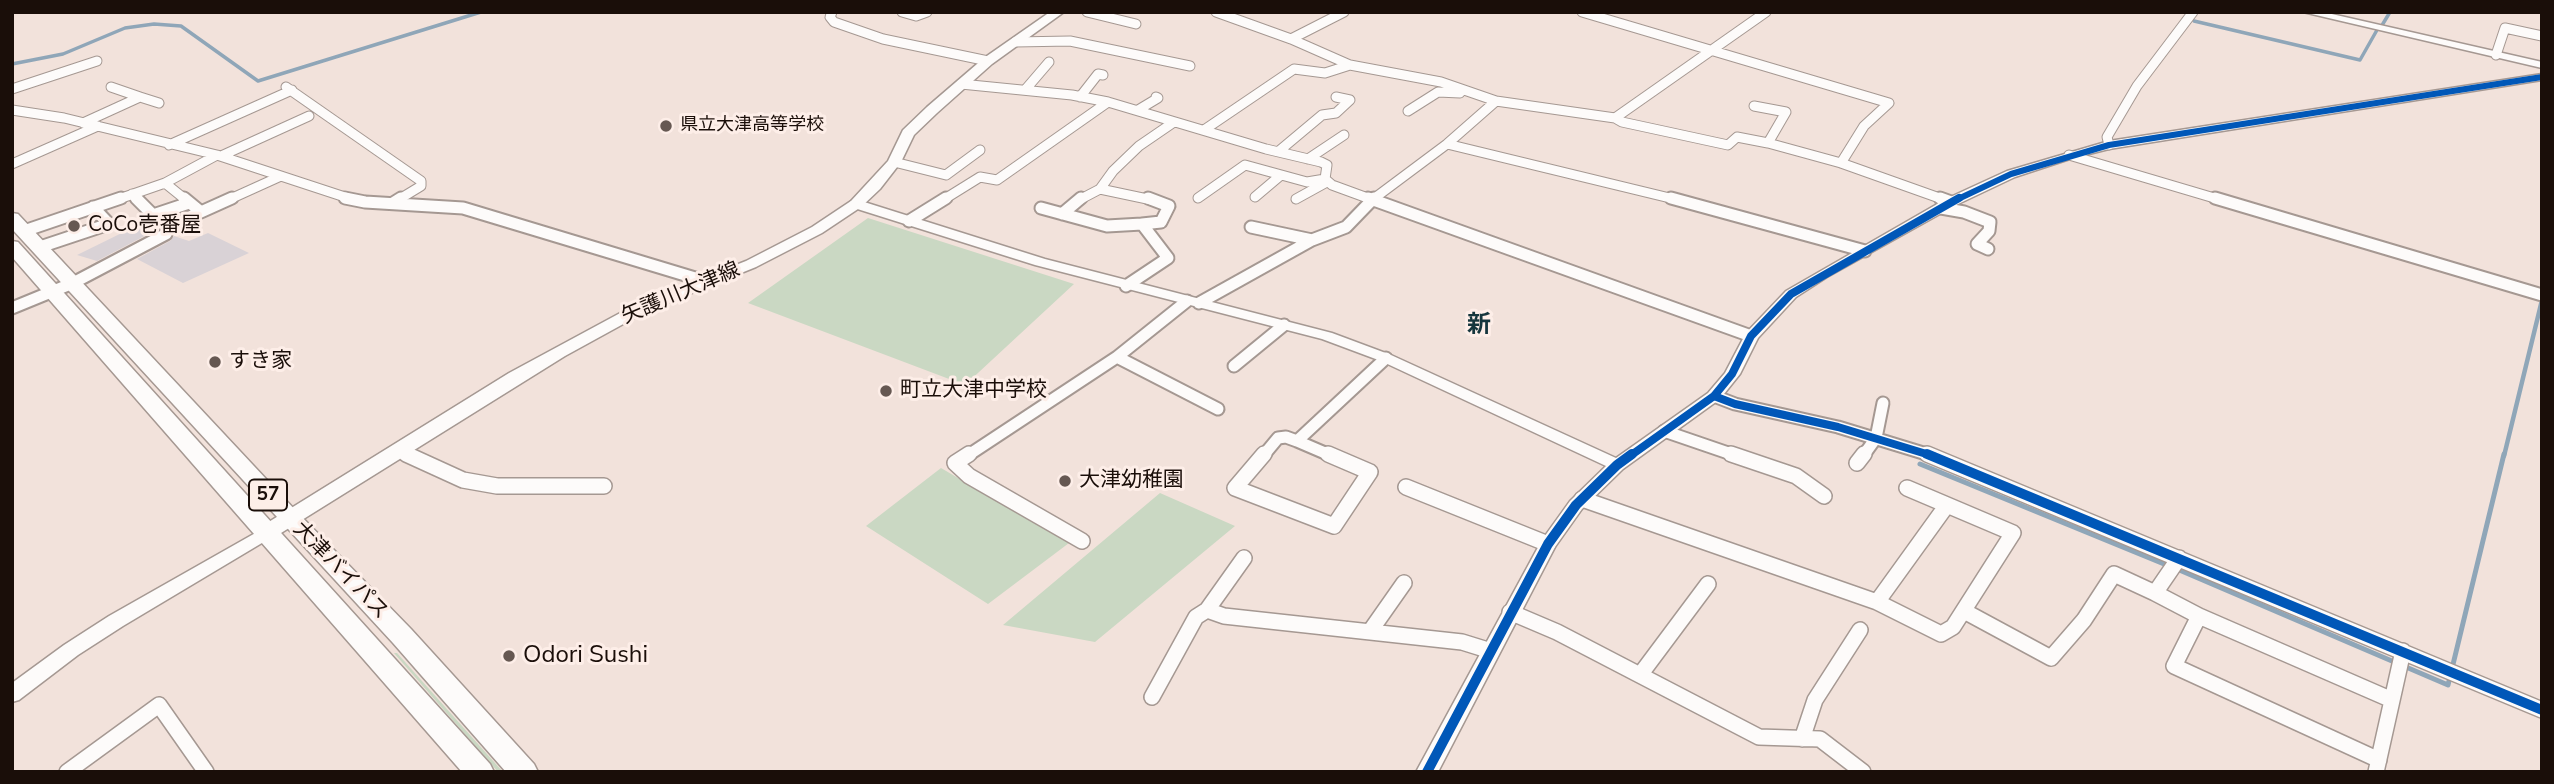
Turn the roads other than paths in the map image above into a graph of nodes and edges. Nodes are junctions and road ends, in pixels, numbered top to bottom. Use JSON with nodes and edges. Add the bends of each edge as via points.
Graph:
{"nodes":[{"id":1,"x":832,"y":12,"type":"edge"},
{"id":2,"x":902,"y":12,"type":"edge"},
{"id":3,"x":927,"y":12,"type":"edge"},
{"id":4,"x":1058,"y":12,"type":"edge"},
{"id":5,"x":1087,"y":12,"type":"edge"},
{"id":6,"x":1216,"y":12,"type":"edge"},
{"id":7,"x":1344,"y":12,"type":"edge"},
{"id":8,"x":1582,"y":12,"type":"edge"},
{"id":9,"x":1766,"y":12,"type":"edge"},
{"id":10,"x":2193,"y":12,"type":"edge"},
{"id":11,"x":2308,"y":12,"type":"edge"},
{"id":12,"x":1136,"y":24,"type":"dead end"},
{"id":13,"x":2542,"y":36,"type":"edge"},
{"id":14,"x":1291,"y":39,"type":"junction"},
{"id":15,"x":1015,"y":42,"type":"junction"},
{"id":16,"x":1712,"y":51,"type":"junction"},
{"id":17,"x":2496,"y":55,"type":"junction"},
{"id":18,"x":97,"y":61,"type":"dead end"},
{"id":19,"x":988,"y":61,"type":"junction"},
{"id":20,"x":1049,"y":62,"type":"dead end"},
{"id":21,"x":1350,"y":65,"type":"junction"},
{"id":22,"x":2542,"y":65,"type":"edge"},
{"id":23,"x":1190,"y":66,"type":"dead end"},
{"id":24,"x":1103,"y":75,"type":"dead end"},
{"id":25,"x":2542,"y":77,"type":"edge"},
{"id":26,"x":961,"y":84,"type":"junction"},
{"id":27,"x":110,"y":87,"type":"dead end"},
{"id":28,"x":12,"y":89,"type":"edge"},
{"id":29,"x":1025,"y":90,"type":"junction"},
{"id":30,"x":1478,"y":94,"type":"junction"},
{"id":31,"x":1080,"y":96,"type":"junction"},
{"id":32,"x":141,"y":97,"type":"junction"},
{"id":33,"x":1156,"y":97,"type":"dead end"},
{"id":34,"x":1336,"y":97,"type":"dead end"},
{"id":35,"x":1496,"y":101,"type":"junction"},
{"id":36,"x":1108,"y":102,"type":"junction"},
{"id":37,"x":159,"y":103,"type":"dead end"},
{"id":38,"x":1754,"y":106,"type":"dead end"},
{"id":39,"x":12,"y":110,"type":"edge"},
{"id":40,"x":1138,"y":110,"type":"junction"},
{"id":41,"x":1408,"y":111,"type":"dead end"},
{"id":42,"x":309,"y":116,"type":"dead end"},
{"id":43,"x":1615,"y":118,"type":"junction"},
{"id":44,"x":1174,"y":122,"type":"junction"},
{"id":45,"x":83,"y":123,"type":"junction"},
{"id":46,"x":98,"y":126,"type":"junction"},
{"id":47,"x":1204,"y":130,"type":"junction"},
{"id":48,"x":1344,"y":135,"type":"dead end"},
{"id":49,"x":1768,"y":143,"type":"junction"},
{"id":50,"x":1447,"y":144,"type":"junction"},
{"id":51,"x":168,"y":145,"type":"junction"},
{"id":52,"x":2109,"y":145,"type":"junction"},
{"id":53,"x":979,"y":150,"type":"dead end"},
{"id":54,"x":1279,"y":151,"type":"junction"},
{"id":55,"x":219,"y":155,"type":"junction"},
{"id":56,"x":2069,"y":155,"type":"junction"},
{"id":57,"x":1308,"y":159,"type":"junction"},
{"id":58,"x":894,"y":162,"type":"junction"},
{"id":59,"x":1841,"y":163,"type":"junction"},
{"id":60,"x":12,"y":164,"type":"edge"},
{"id":61,"x":1281,"y":175,"type":"junction"},
{"id":62,"x":281,"y":176,"type":"junction"},
{"id":63,"x":1327,"y":181,"type":"junction"},
{"id":64,"x":165,"y":183,"type":"junction"},
{"id":65,"x":1100,"y":189,"type":"junction"},
{"id":66,"x":132,"y":194,"type":"junction"},
{"id":67,"x":1255,"y":197,"type":"dead end"},
{"id":68,"x":1198,"y":198,"type":"dead end"},
{"id":69,"x":1374,"y":198,"type":"junction"},
{"id":70,"x":1296,"y":199,"type":"dead end"},
{"id":71,"x":189,"y":203,"type":"junction"},
{"id":72,"x":393,"y":204,"type":"junction"},
{"id":73,"x":856,"y":204,"type":"junction"},
{"id":74,"x":1946,"y":205,"type":"junction"},
{"id":75,"x":93,"y":207,"type":"junction"},
{"id":76,"x":1041,"y":208,"type":"dead end"},
{"id":77,"x":201,"y":212,"type":"junction"},
{"id":78,"x":1062,"y":214,"type":"junction"},
{"id":79,"x":909,"y":221,"type":"junction"},
{"id":80,"x":1142,"y":224,"type":"junction"},
{"id":81,"x":1251,"y":227,"type":"dead end"},
{"id":82,"x":22,"y":236,"type":"edge"},
{"id":83,"x":1312,"y":240,"type":"junction"},
{"id":84,"x":1988,"y":249,"type":"dead end"},
{"id":85,"x":1865,"y":251,"type":"junction"},
{"id":86,"x":705,"y":281,"type":"junction"},
{"id":87,"x":1126,"y":286,"type":"junction"},
{"id":88,"x":63,"y":287,"type":"junction"},
{"id":89,"x":2542,"y":295,"type":"edge"},
{"id":90,"x":1193,"y":302,"type":"junction"},
{"id":91,"x":12,"y":308,"type":"edge"},
{"id":92,"x":1284,"y":325,"type":"junction"},
{"id":93,"x":1751,"y":336,"type":"junction"},
{"id":94,"x":1117,"y":357,"type":"junction"},
{"id":95,"x":1386,"y":358,"type":"junction"},
{"id":96,"x":1234,"y":366,"type":"dead end"},
{"id":97,"x":1714,"y":396,"type":"junction"},
{"id":98,"x":1883,"y":403,"type":"dead end"},
{"id":99,"x":1218,"y":409,"type":"dead end"},
{"id":100,"x":1664,"y":431,"type":"junction"},
{"id":101,"x":1876,"y":438,"type":"junction"},
{"id":102,"x":1297,"y":441,"type":"junction"},
{"id":103,"x":399,"y":451,"type":"junction"},
{"id":104,"x":1857,"y":463,"type":"dead end"},
{"id":105,"x":1617,"y":465,"type":"junction"},
{"id":106,"x":604,"y":486,"type":"dead end"},
{"id":107,"x":1406,"y":487,"type":"dead end"},
{"id":108,"x":1907,"y":488,"type":"dead end"},
{"id":109,"x":1824,"y":496,"type":"dead end"},
{"id":110,"x":1581,"y":499,"type":"junction"},
{"id":111,"x":1947,"y":505,"type":"junction"},
{"id":112,"x":289,"y":518,"type":"junction"},
{"id":113,"x":266,"y":533,"type":"junction"},
{"id":114,"x":1082,"y":541,"type":"dead end"},
{"id":115,"x":1548,"y":544,"type":"junction"},
{"id":116,"x":1244,"y":558,"type":"dead end"},
{"id":117,"x":2179,"y":558,"type":"junction"},
{"id":118,"x":1404,"y":583,"type":"dead end"},
{"id":119,"x":1708,"y":584,"type":"dead end"},
{"id":120,"x":2155,"y":593,"type":"junction"},
{"id":121,"x":1877,"y":602,"type":"junction"},
{"id":122,"x":1208,"y":610,"type":"junction"},
{"id":123,"x":1964,"y":611,"type":"junction"},
{"id":124,"x":1510,"y":612,"type":"junction"},
{"id":125,"x":2199,"y":616,"type":"junction"},
{"id":126,"x":1371,"y":630,"type":"junction"},
{"id":127,"x":1860,"y":630,"type":"dead end"},
{"id":128,"x":1491,"y":651,"type":"junction"},
{"id":129,"x":2403,"y":651,"type":"junction"},
{"id":130,"x":1640,"y":675,"type":"junction"},
{"id":131,"x":12,"y":694,"type":"edge"},
{"id":132,"x":1152,"y":697,"type":"dead end"},
{"id":133,"x":2392,"y":700,"type":"junction"},
{"id":134,"x":2542,"y":710,"type":"edge"},
{"id":135,"x":1802,"y":738,"type":"junction"},
{"id":136,"x":2377,"y":766,"type":"edge"},
{"id":137,"x":67,"y":772,"type":"edge"},
{"id":138,"x":206,"y":772,"type":"edge"},
{"id":139,"x":480,"y":772,"type":"edge"},
{"id":140,"x":524,"y":772,"type":"edge"},
{"id":141,"x":1427,"y":772,"type":"edge"},
{"id":142,"x":1863,"y":772,"type":"edge"}],
"edges":[{"from":1,"to":19,"type":"street","via":[[834,22],[883,39]]},
{"from":2,"to":3,"type":"street","via":[[922,16]]},
{"from":4,"to":15,"type":"main road","name":"矢護川大津線"},
{"from":5,"to":12,"type":"street"},
{"from":6,"to":14,"type":"street"},
{"from":7,"to":14,"type":"street"},
{"from":8,"to":16,"type":"street"},
{"from":9,"to":16,"type":"street"},
{"from":10,"to":52,"type":"street","via":[[2137,86],[2107,137]]},
{"from":11,"to":17,"type":"street"},
{"from":13,"to":17,"type":"street","via":[[2505,28]]},
{"from":14,"to":21,"type":"street"},
{"from":15,"to":19,"type":"main road","name":"矢護川大津線"},
{"from":15,"to":23,"type":"street","via":[[1070,41]]},
{"from":16,"to":43,"type":"street"},
{"from":16,"to":59,"type":"street","via":[[1889,103],[1864,126]]},
{"from":17,"to":22,"type":"street"},
{"from":18,"to":28,"type":"street"},
{"from":19,"to":26,"type":"main road","name":"矢護川大津線"},
{"from":20,"to":29,"type":"street"},
{"from":21,"to":30,"type":"street","via":[[1441,82]]},
{"from":21,"to":47,"type":"street","via":[[1325,73],[1294,69]]},
{"from":24,"to":31,"type":"street","via":[[1098,74]]},
{"from":25,"to":52,"type":"street"},
{"from":26,"to":29,"type":"street"},
{"from":26,"to":58,"type":"main road","name":"矢護川大津線","via":[[908,134]]},
{"from":27,"to":32,"type":"street"},
{"from":29,"to":31,"type":"street"},
{"from":30,"to":35,"type":"street"},
{"from":30,"to":41,"type":"street","via":[[1438,92]]},
{"from":31,"to":36,"type":"street"},
{"from":32,"to":37,"type":"street"},
{"from":32,"to":45,"type":"street"},
{"from":33,"to":40,"type":"street"},
{"from":34,"to":54,"type":"street","via":[[1350,100],[1336,113],[1322,115]]},
{"from":35,"to":43,"type":"street"},
{"from":35,"to":50,"type":"street"},
{"from":36,"to":40,"type":"street"},
{"from":36,"to":79,"type":"street","via":[[997,180],[980,177]]},
{"from":38,"to":49,"type":"street","via":[[1786,113]]},
{"from":39,"to":45,"type":"street"},
{"from":40,"to":44,"type":"street"},
{"from":42,"to":55,"type":"street"},
{"from":43,"to":49,"type":"street","via":[[1728,145],[1737,137]]},
{"from":44,"to":47,"type":"street"},
{"from":44,"to":65,"type":"street","via":[[1139,146]]},
{"from":45,"to":46,"type":"street"},
{"from":46,"to":51,"type":"street"},
{"from":46,"to":60,"type":"street"},
{"from":47,"to":54,"type":"street"},
{"from":48,"to":57,"type":"street"},
{"from":49,"to":59,"type":"street"},
{"from":50,"to":69,"type":"street"},
{"from":50,"to":85,"type":"street","via":[[1719,210]]},
{"from":51,"to":55,"type":"street"},
{"from":51,"to":72,"type":"street","via":[[289,88],[421,181],[421,186]]},
{"from":52,"to":56,"type":"street"},
{"from":53,"to":58,"type":"street","via":[[946,175]]},
{"from":54,"to":57,"type":"street"},
{"from":55,"to":62,"type":"street"},
{"from":55,"to":64,"type":"street"},
{"from":56,"to":74,"type":"street","via":[[2011,174]]},
{"from":56,"to":89,"type":"street"},
{"from":57,"to":63,"type":"street","via":[[1326,166]]},
{"from":58,"to":73,"type":"main road","name":"矢護川大津線"},
{"from":59,"to":74,"type":"street"},
{"from":61,"to":63,"type":"street","via":[[1307,182]]},
{"from":61,"to":67,"type":"street"},
{"from":61,"to":68,"type":"street","via":[[1245,165]]},
{"from":62,"to":72,"type":"street","via":[[339,197]]},
{"from":62,"to":77,"type":"street"},
{"from":63,"to":69,"type":"street"},
{"from":63,"to":70,"type":"street"},
{"from":64,"to":66,"type":"street"},
{"from":64,"to":71,"type":"street"},
{"from":65,"to":78,"type":"street"},
{"from":65,"to":80,"type":"street","via":[[1169,206],[1161,222]]},
{"from":66,"to":71,"type":"street","via":[[153,215]]},
{"from":66,"to":75,"type":"street"},
{"from":69,"to":83,"type":"street","via":[[1346,227]]},
{"from":69,"to":93,"type":"street"},
{"from":71,"to":77,"type":"street"},
{"from":72,"to":86,"type":"street","via":[[463,208]]},
{"from":73,"to":79,"type":"street"},
{"from":73,"to":86,"type":"main road","name":"矢護川大津線","via":[[799,240]]},
{"from":74,"to":84,"type":"street","via":[[1990,222],[1989,231],[1977,244]]},
{"from":74,"to":85,"type":"street"},
{"from":75,"to":82,"type":"street"},
{"from":75,"to":82,"type":"street","via":[[110,224]]},
{"from":76,"to":78,"type":"street"},
{"from":77,"to":88,"type":"street"},
{"from":78,"to":80,"type":"street","via":[[1107,226]]},
{"from":79,"to":87,"type":"street"},
{"from":80,"to":87,"type":"street","via":[[1168,258]]},
{"from":81,"to":83,"type":"street"},
{"from":82,"to":88,"type":"highway","name":"大津バイパス","number":"57"},
{"from":83,"to":90,"type":"street"},
{"from":85,"to":93,"type":"street","via":[[1791,294]]},
{"from":86,"to":103,"type":"main road","name":"矢護川大津線","via":[[641,308],[515,376]]},
{"from":87,"to":90,"type":"street"},
{"from":88,"to":91,"type":"street"},
{"from":88,"to":112,"type":"highway","name":"大津バイパス","number":"57"},
{"from":88,"to":113,"type":"highway","name":"大津バイパス","number":"57"},
{"from":90,"to":92,"type":"street"},
{"from":90,"to":94,"type":"street"},
{"from":92,"to":95,"type":"street"},
{"from":92,"to":96,"type":"street"},
{"from":93,"to":97,"type":"street","via":[[1732,374]]},
{"from":94,"to":99,"type":"street"},
{"from":94,"to":114,"type":"street","via":[[955,463],[969,476]]},
{"from":95,"to":102,"type":"street"},
{"from":95,"to":105,"type":"street"},
{"from":97,"to":100,"type":"street"},
{"from":97,"to":101,"type":"street"},
{"from":98,"to":101,"type":"street"},
{"from":100,"to":105,"type":"street"},
{"from":100,"to":109,"type":"street","via":[[1796,476]]},
{"from":101,"to":104,"type":"street"},
{"from":101,"to":117,"type":"street","via":[[1947,460]]},
{"from":102,"to":102,"type":"street","via":[[1278,438],[1235,488],[1334,526],[1370,472]]},
{"from":103,"to":106,"type":"street","via":[[463,480],[486,484]]},
{"from":103,"to":112,"type":"main road","name":"矢護川大津線"},
{"from":105,"to":110,"type":"street"},
{"from":107,"to":115,"type":"street"},
{"from":108,"to":111,"type":"street"},
{"from":110,"to":115,"type":"street"},
{"from":110,"to":121,"type":"street"},
{"from":111,"to":121,"type":"street"},
{"from":111,"to":123,"type":"street","via":[[2013,533]]},
{"from":112,"to":113,"type":"main road","name":"矢護川大津線"},
{"from":112,"to":140,"type":"highway","name":"大津バイパス","number":"57"},
{"from":113,"to":131,"type":"street","via":[[105,628]]},
{"from":113,"to":139,"type":"highway","name":"大津バイパス","number":"57"},
{"from":115,"to":124,"type":"street"},
{"from":116,"to":122,"type":"street"},
{"from":117,"to":120,"type":"street"},
{"from":117,"to":129,"type":"street"},
{"from":118,"to":126,"type":"street"},
{"from":119,"to":130,"type":"street"},
{"from":120,"to":123,"type":"street","via":[[2113,575],[2084,620],[2051,658]]},
{"from":120,"to":125,"type":"street"},
{"from":121,"to":123,"type":"street","via":[[1941,634]]},
{"from":122,"to":126,"type":"street","via":[[1224,616]]},
{"from":122,"to":132,"type":"street","via":[[1196,617]]},
{"from":124,"to":128,"type":"street"},
{"from":124,"to":130,"type":"street"},
{"from":125,"to":133,"type":"street"},
{"from":125,"to":136,"type":"street","via":[[2174,666]]},
{"from":126,"to":128,"type":"street","via":[[1461,642]]},
{"from":127,"to":135,"type":"street","via":[[1815,700]]},
{"from":128,"to":141,"type":"street"},
{"from":129,"to":133,"type":"street"},
{"from":129,"to":134,"type":"street"},
{"from":130,"to":135,"type":"street","via":[[1759,737]]},
{"from":133,"to":136,"type":"street"},
{"from":135,"to":142,"type":"street","via":[[1820,739]]},
{"from":137,"to":138,"type":"street","via":[[159,705]]}]}
